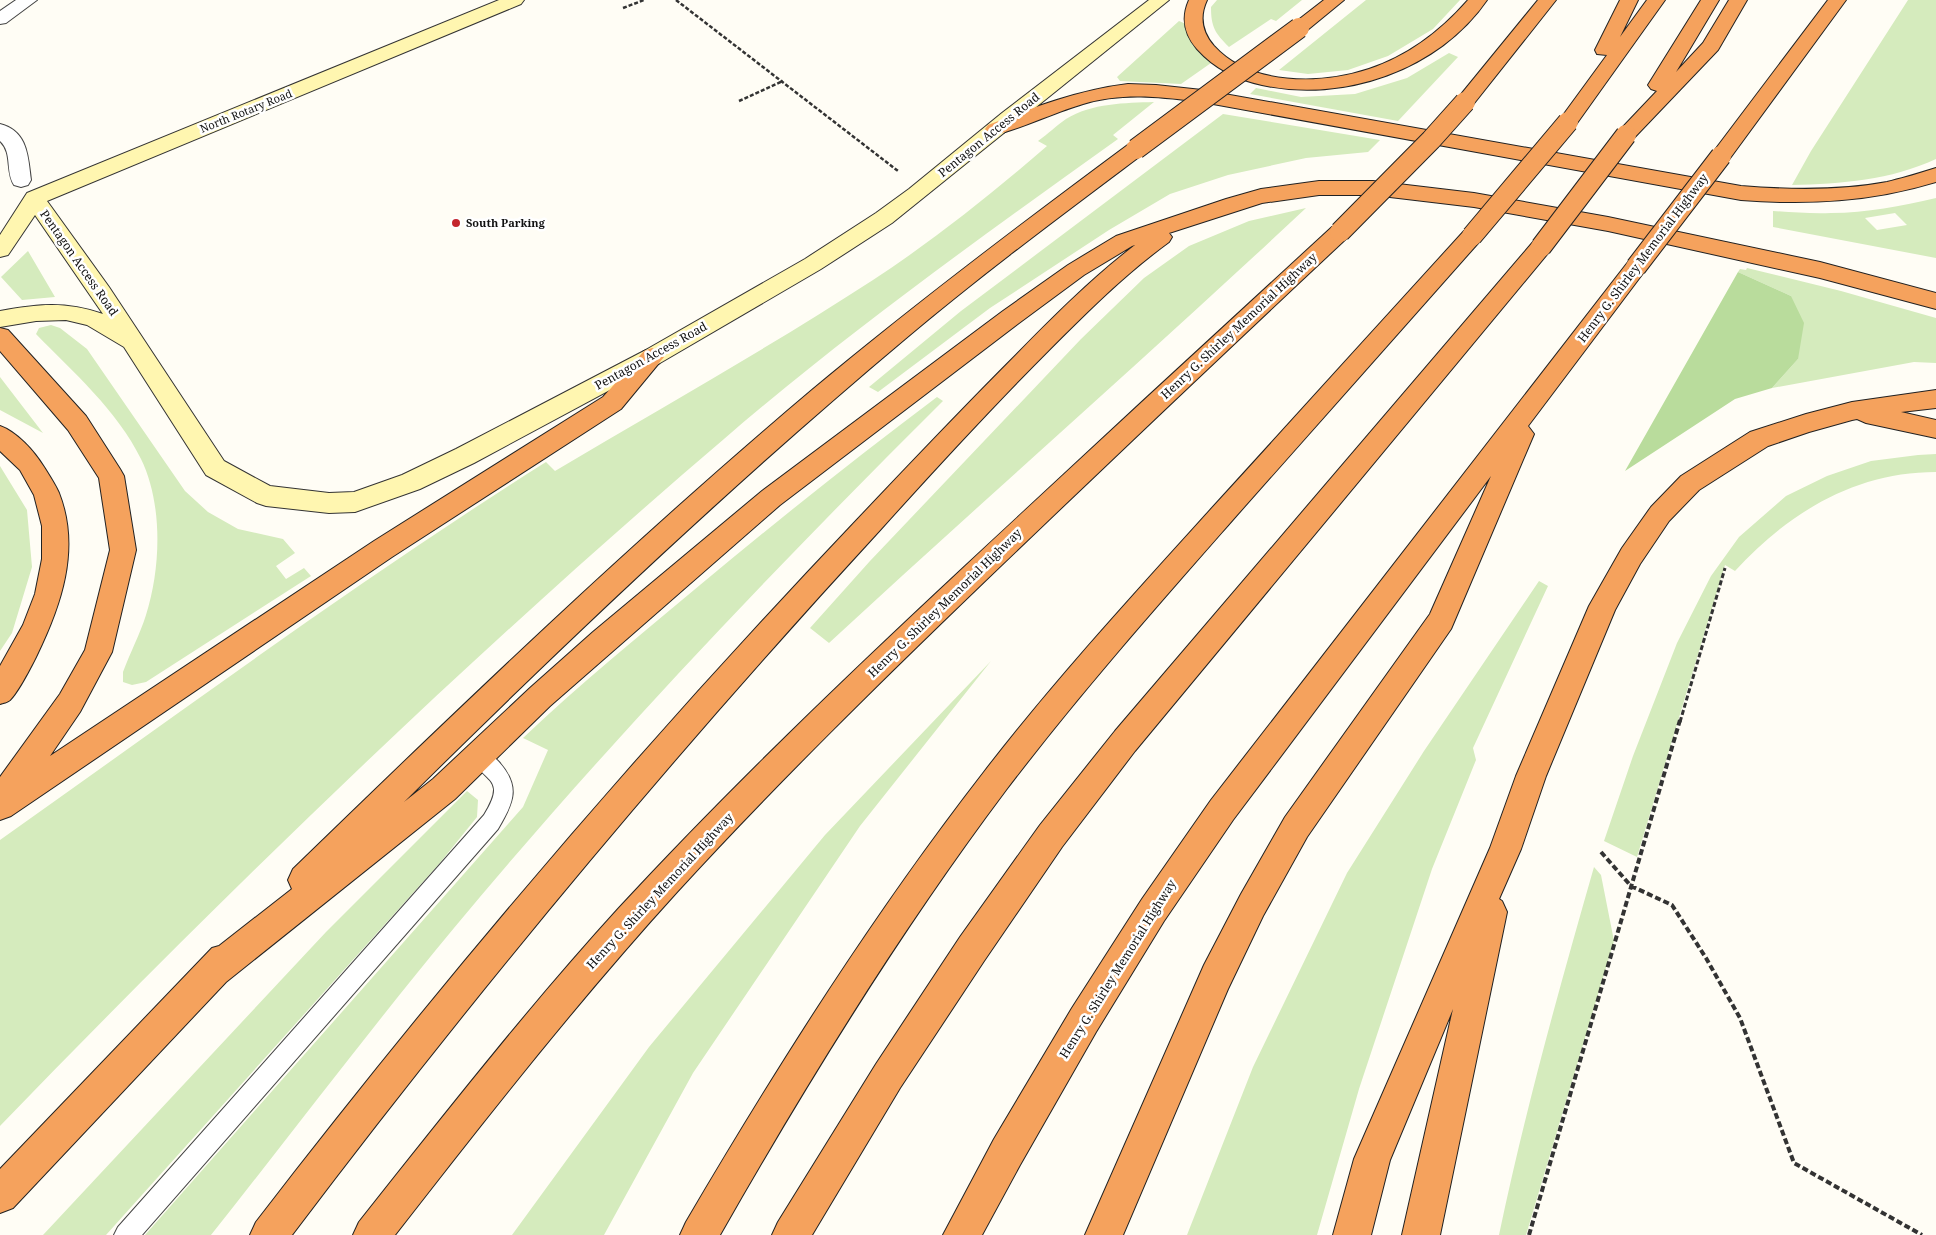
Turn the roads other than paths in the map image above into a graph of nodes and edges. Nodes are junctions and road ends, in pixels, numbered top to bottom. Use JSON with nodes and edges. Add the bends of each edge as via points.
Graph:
{"nodes":[{"id":1,"x":28,"y":0,"type":"edge"},
{"id":2,"x":515,"y":0,"type":"edge"},
{"id":3,"x":1160,"y":0,"type":"edge"},
{"id":4,"x":1198,"y":0,"type":"edge"},
{"id":5,"x":1335,"y":0,"type":"edge"},
{"id":6,"x":1478,"y":0,"type":"edge"},
{"id":7,"x":1547,"y":0,"type":"edge"},
{"id":8,"x":1629,"y":0,"type":"edge"},
{"id":9,"x":1656,"y":0,"type":"edge"},
{"id":10,"x":1710,"y":0,"type":"edge"},
{"id":11,"x":1738,"y":0,"type":"edge"},
{"id":12,"x":1837,"y":0,"type":"edge"},
{"id":13,"x":0,"y":19,"type":"edge"},
{"id":14,"x":1568,"y":122,"type":"junction"},
{"id":15,"x":995,"y":129,"type":"junction"},
{"id":16,"x":0,"y":130,"type":"edge"},
{"id":17,"x":1626,"y":135,"type":"junction"},
{"id":18,"x":0,"y":168,"type":"edge"},
{"id":19,"x":101,"y":171,"type":"junction"},
{"id":20,"x":1936,"y":175,"type":"edge"},
{"id":21,"x":21,"y":180,"type":"junction"},
{"id":22,"x":34,"y":198,"type":"junction"},
{"id":23,"x":62,"y":214,"type":"junction"},
{"id":24,"x":1202,"y":215,"type":"junction"},
{"id":25,"x":0,"y":250,"type":"edge"},
{"id":26,"x":1820,"y":270,"type":"junction"},
{"id":27,"x":1936,"y":283,"type":"edge"},
{"id":28,"x":1936,"y":301,"type":"edge"},
{"id":29,"x":0,"y":319,"type":"edge"},
{"id":30,"x":0,"y":336,"type":"edge"},
{"id":31,"x":135,"y":347,"type":"junction"},
{"id":32,"x":652,"y":357,"type":"junction"},
{"id":33,"x":1540,"y":394,"type":"junction"},
{"id":34,"x":1936,"y":399,"type":"edge"},
{"id":35,"x":1852,"y":411,"type":"junction"},
{"id":36,"x":1936,"y":429,"type":"edge"},
{"id":37,"x":0,"y":436,"type":"edge"},
{"id":38,"x":0,"y":691,"type":"edge"},
{"id":39,"x":479,"y":755,"type":"junction"},
{"id":40,"x":0,"y":801,"type":"edge"},
{"id":41,"x":0,"y":806,"type":"edge"},
{"id":42,"x":1505,"y":849,"type":"junction"},
{"id":43,"x":212,"y":972,"type":"junction"},
{"id":44,"x":0,"y":1195,"type":"edge"},
{"id":45,"x":126,"y":1235,"type":"edge"},
{"id":46,"x":270,"y":1235,"type":"edge"},
{"id":47,"x":372,"y":1235,"type":"edge"},
{"id":48,"x":699,"y":1235,"type":"edge"},
{"id":49,"x":791,"y":1235,"type":"edge"},
{"id":50,"x":962,"y":1235,"type":"edge"},
{"id":51,"x":1104,"y":1235,"type":"edge"},
{"id":52,"x":1352,"y":1235,"type":"edge"},
{"id":53,"x":1421,"y":1235,"type":"edge"}],
"edges":[{"from":1,"to":13,"type":"street"},
{"from":2,"to":19,"type":"street","name":"North Rotary Road"},
{"from":3,"to":15,"type":"street","name":"Pentagon Access Road"},
{"from":4,"to":6,"type":"highway","via":[[1193,10],[1193,23],[1201,42],[1216,60],[1257,77],[1316,85],[1360,78],[1407,60],[1446,34]]},
{"from":5,"to":43,"type":"highway","bridge":true,"via":[[975,270],[713,492],[488,700]]},
{"from":7,"to":47,"type":"highway","name":"Henry G. Shirley Memorial Highway","bridge":true,"via":[[1466,102],[1340,232],[985,564],[759,783],[666,880],[458,1124]]},
{"from":8,"to":14,"type":"highway"},
{"from":9,"to":14,"type":"highway"},
{"from":10,"to":17,"type":"highway"},
{"from":11,"to":17,"type":"highway","via":[[1711,46]]},
{"from":12,"to":33,"type":"highway","name":"Henry G. Shirley Memorial Highway","bridge":true},
{"from":14,"to":48,"type":"highway","bridge":true,"via":[[1472,236],[1138,608],[995,781],[853,981],[771,1111]]},
{"from":15,"to":20,"type":"highway","via":[[1088,96],[1145,90],[1202,96],[1741,193],[1833,197],[1894,188]]},
{"from":15,"to":32,"type":"street","name":"Pentagon Access Road","via":[[884,218],[813,264]]},
{"from":16,"to":21,"type":"street","name":"Pentagon Access Road","via":[[16,145]]},
{"from":17,"to":49,"type":"highway","bridge":true,"via":[[1541,247],[1131,734],[1051,836],[888,1076]]},
{"from":18,"to":21,"type":"street","name":"Pentagon Access Road"},
{"from":19,"to":22,"type":"street","name":"North Rotary Road"},
{"from":19,"to":23,"type":"street","via":[[82,188]]},
{"from":21,"to":22,"type":"street","name":"Pentagon Access Road"},
{"from":22,"to":23,"type":"street","name":"Pentagon Access Road"},
{"from":22,"to":25,"type":"street"},
{"from":23,"to":31,"type":"street","name":"Pentagon Access Road","via":[[101,293]]},
{"from":24,"to":26,"type":"highway","via":[[1290,191],[1373,188],[1538,210]]},
{"from":24,"to":39,"type":"highway","via":[[1149,231],[1102,253],[932,375],[771,498],[690,565]]},
{"from":24,"to":46,"type":"highway","via":[[1150,244],[1098,289],[1024,361],[829,566],[604,819],[430,1028]]},
{"from":26,"to":27,"type":"highway"},
{"from":26,"to":28,"type":"highway"},
{"from":29,"to":31,"type":"street","name":"Pentagon Access Road","via":[[49,311],[71,312],[106,324]]},
{"from":30,"to":40,"type":"highway","via":[[77,423],[111,476],[123,550],[98,652],[70,703]]},
{"from":31,"to":32,"type":"street","name":"Pentagon Access Road","via":[[215,468],[266,496],[329,503],[355,502],[411,482]]},
{"from":32,"to":41,"type":"highway","via":[[612,403],[382,549]]},
{"from":33,"to":50,"type":"highway","name":"Henry G. Shirley Memorial Highway","via":[[1222,810],[1084,1020],[1006,1152]]},
{"from":33,"to":51,"type":"highway","via":[[1441,620],[1302,819],[1252,905],[1212,985]]},
{"from":34,"to":35,"type":"highway"},
{"from":35,"to":36,"type":"highway"},
{"from":35,"to":42,"type":"highway","via":[[1759,439],[1690,483],[1660,514],[1630,556],[1603,606],[1531,776]]},
{"from":37,"to":38,"type":"highway","via":[[15,447],[39,477],[54,511],[57,535],[56,554],[42,614]]},
{"from":39,"to":43,"type":"highway","via":[[444,789]]},
{"from":39,"to":45,"type":"lane","via":[[502,778],[504,785],[502,803],[491,822]]},
{"from":42,"to":52,"type":"highway","via":[[1372,1159]]},
{"from":42,"to":53,"type":"highway"},
{"from":43,"to":44,"type":"highway"}]}
